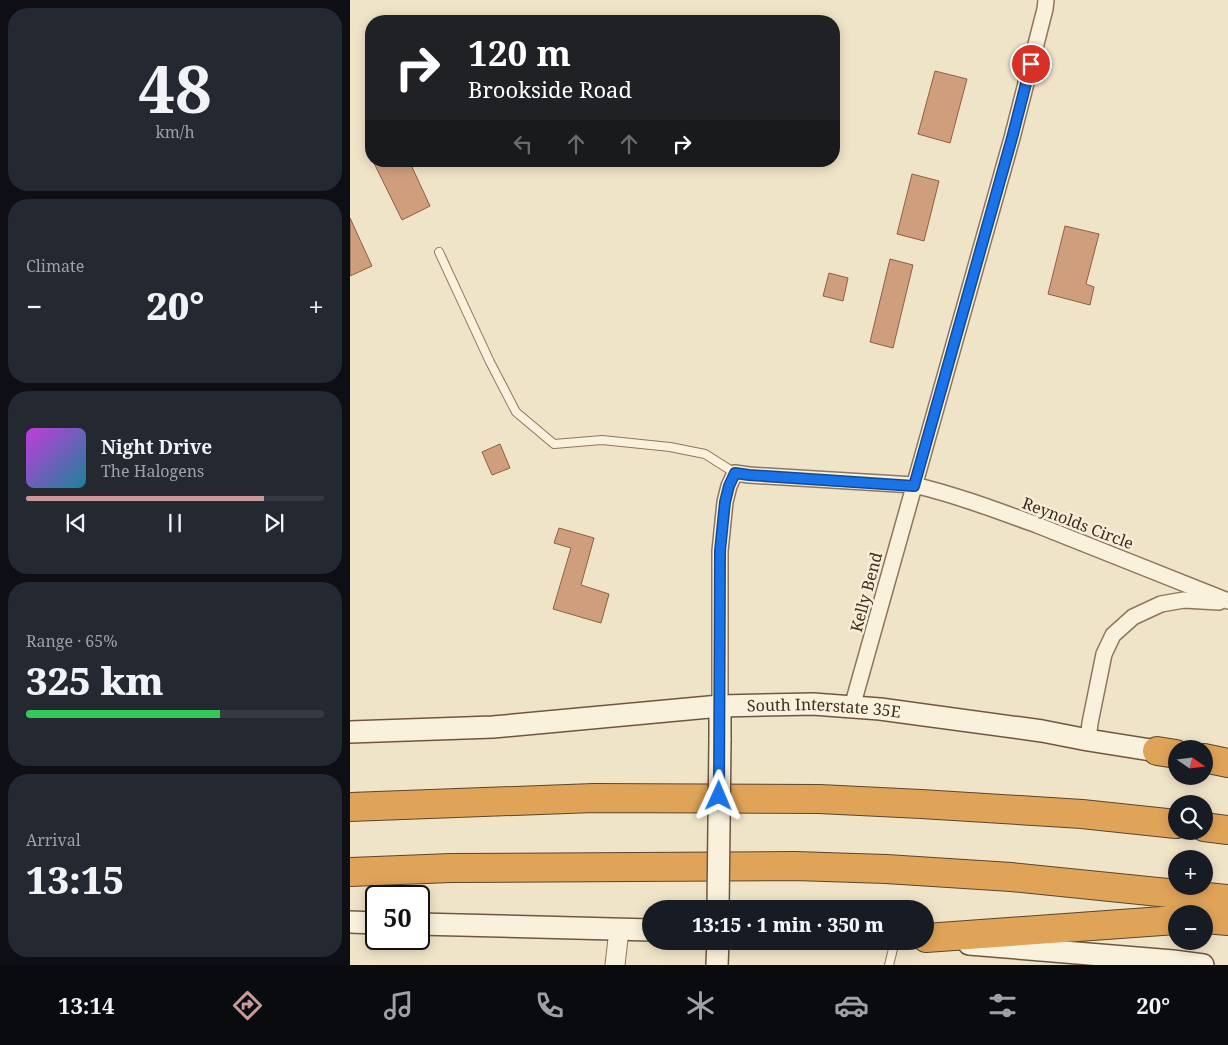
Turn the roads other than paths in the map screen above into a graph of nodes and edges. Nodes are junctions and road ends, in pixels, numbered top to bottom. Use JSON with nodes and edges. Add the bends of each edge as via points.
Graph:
{"nodes":[{"id":1,"x":1046,"y":0,"type":"edge"},
{"id":2,"x":438,"y":252,"type":"dead end"},
{"id":3,"x":735,"y":473,"type":"junction"},
{"id":4,"x":914,"y":486,"type":"junction"},
{"id":5,"x":1228,"y":602,"type":"edge"},
{"id":6,"x":720,"y":706,"type":"junction"},
{"id":7,"x":852,"y":707,"type":"junction"},
{"id":8,"x":350,"y":732,"type":"edge"},
{"id":9,"x":1088,"y":740,"type":"junction"},
{"id":10,"x":1213,"y":751,"type":"edge"},
{"id":11,"x":1228,"y":751,"type":"edge"},
{"id":12,"x":1168,"y":752,"type":"edge"},
{"id":13,"x":1213,"y":760,"type":"edge"},
{"id":14,"x":1228,"y":762,"type":"edge"},
{"id":15,"x":350,"y":807,"type":"edge"},
{"id":16,"x":1168,"y":823,"type":"edge"},
{"id":17,"x":1213,"y":828,"type":"edge"},
{"id":18,"x":1228,"y":830,"type":"edge"},
{"id":19,"x":350,"y":872,"type":"edge"},
{"id":20,"x":1228,"y":899,"type":"edge"},
{"id":21,"x":718,"y":900,"type":"edge"},
{"id":22,"x":1213,"y":920,"type":"edge"},
{"id":23,"x":1228,"y":920,"type":"edge"},
{"id":24,"x":1168,"y":921,"type":"edge"},
{"id":25,"x":350,"y":922,"type":"edge"},
{"id":26,"x":365,"y":922,"type":"edge"},
{"id":27,"x":430,"y":924,"type":"edge"},
{"id":28,"x":619,"y":930,"type":"junction"},
{"id":29,"x":642,"y":930,"type":"edge"},
{"id":30,"x":934,"y":938,"type":"edge"},
{"id":31,"x":934,"y":940,"type":"edge"},
{"id":32,"x":893,"y":950,"type":"edge"},
{"id":33,"x":1173,"y":963,"type":"edge"},
{"id":34,"x":615,"y":965,"type":"edge"},
{"id":35,"x":889,"y":965,"type":"edge"},
{"id":36,"x":1202,"y":965,"type":"edge"}],
"edges":[{"from":1,"to":4,"type":"street","name":"Kelly Bend","via":[[1012,138]]},
{"from":2,"to":3,"type":"lane","via":[[516,412],[554,444],[602,440],[670,447],[705,454]]},
{"from":3,"to":4,"type":"street","name":"Reynolds Circle"},
{"from":3,"to":6,"type":"street","via":[[725,502],[720,551]]},
{"from":4,"to":5,"type":"street","name":"Reynolds Circle","via":[[1004,513]]},
{"from":4,"to":7,"type":"street","name":"Kelly Bend"},
{"from":5,"to":9,"type":"street","name":"Reynolds Circle","via":[[1184,600],[1161,604],[1133,617],[1113,635],[1104,654]]},
{"from":6,"to":7,"type":"main road","name":"South Interstate 35E","via":[[813,704]]},
{"from":6,"to":8,"type":"main road","name":"South Interstate 35E","via":[[493,727]]},
{"from":6,"to":21,"type":"main road","bridge":true},
{"from":7,"to":9,"type":"main road","name":"South Interstate 35E","via":[[1042,731]]},
{"from":9,"to":12,"type":"main road","name":"South Interstate 35E"},
{"from":10,"to":11,"type":"main road"},
{"from":13,"to":14,"type":"highway"},
{"from":15,"to":16,"type":"highway","via":[[594,798],[819,799],[1054,812]]},
{"from":17,"to":18,"type":"highway"},
{"from":19,"to":20,"type":"highway","via":[[461,868],[886,868]]},
{"from":22,"to":23,"type":"highway"},
{"from":24,"to":30,"type":"highway"},
{"from":25,"to":26,"type":"main road"},
{"from":27,"to":28,"type":"main road"},
{"from":28,"to":29,"type":"main road"},
{"from":28,"to":34,"type":"street"},
{"from":31,"to":33,"type":"main road"},
{"from":32,"to":35,"type":"lane"},
{"from":33,"to":36,"type":"main road"}]}
